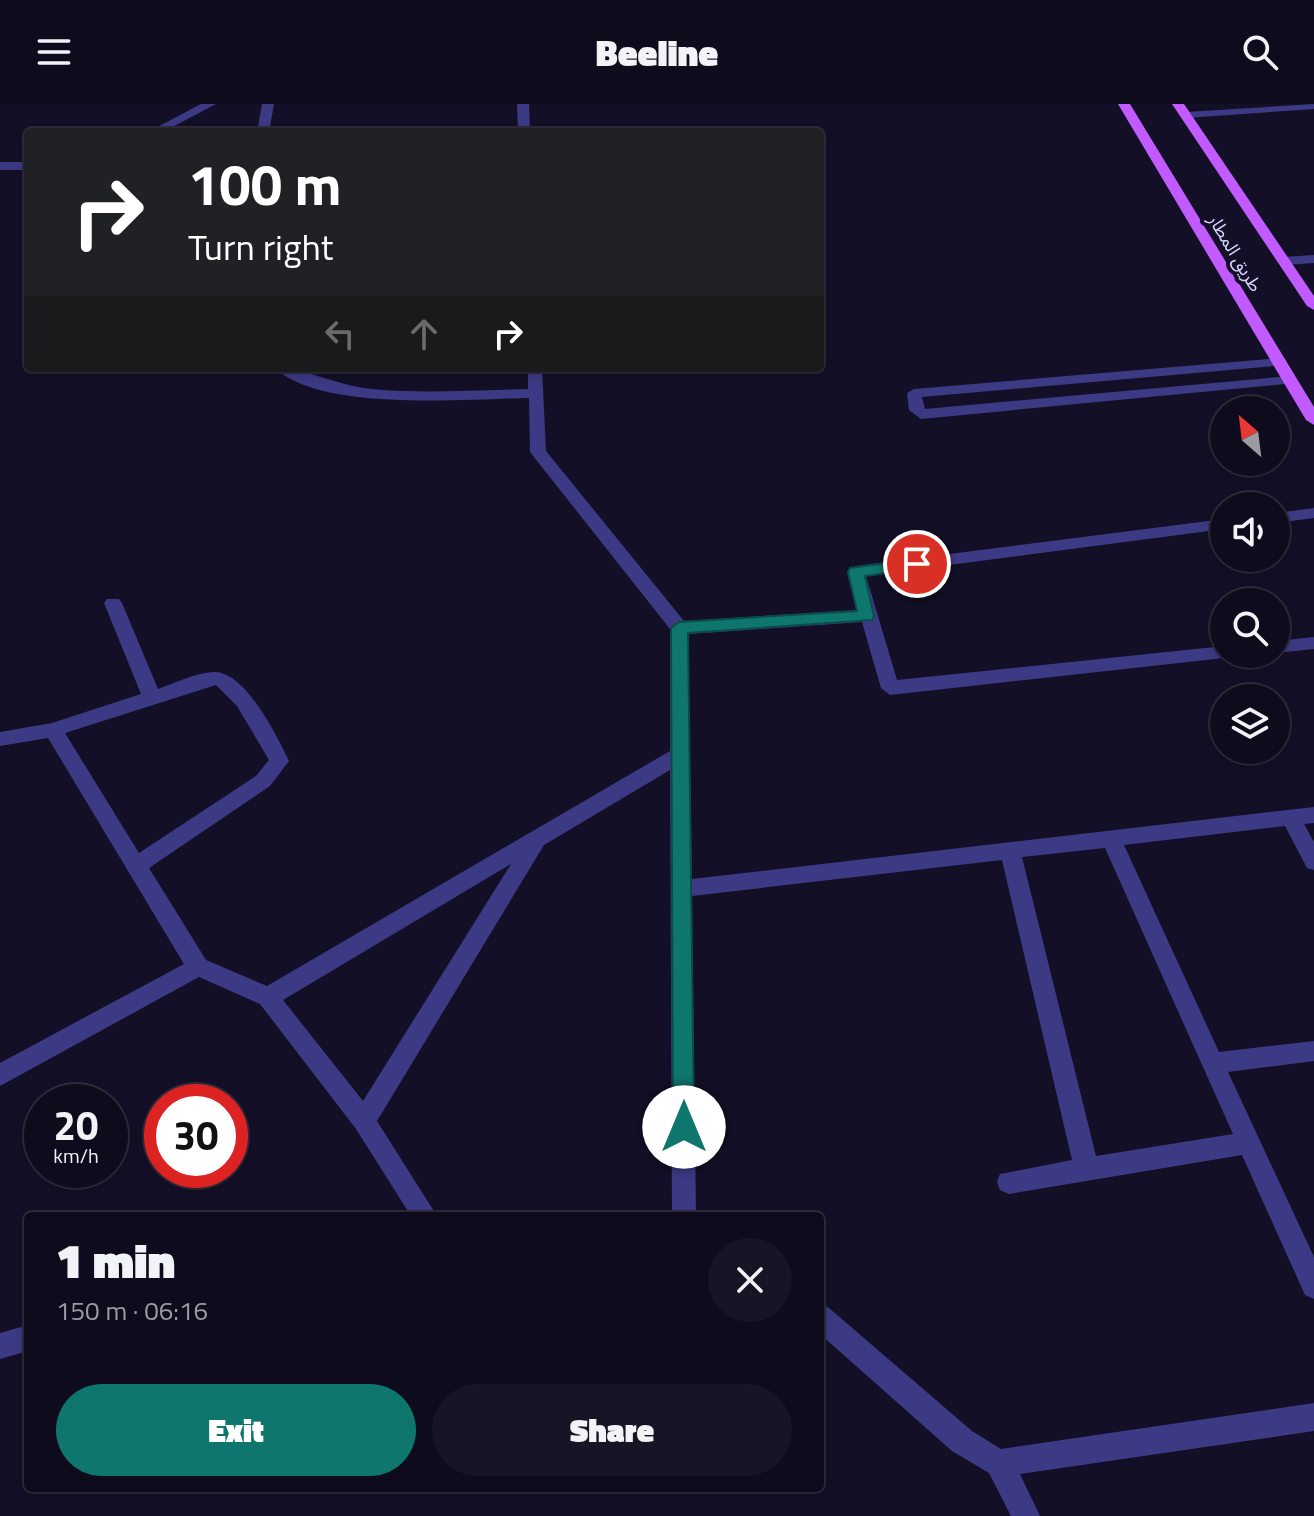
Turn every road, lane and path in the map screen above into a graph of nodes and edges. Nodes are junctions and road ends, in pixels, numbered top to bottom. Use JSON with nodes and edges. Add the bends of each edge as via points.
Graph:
{"nodes":[{"id":1,"x":210,"y":104,"type":"edge"},
{"id":2,"x":268,"y":104,"type":"edge"},
{"id":3,"x":523,"y":104,"type":"edge"},
{"id":4,"x":1124,"y":104,"type":"edge"},
{"id":5,"x":1314,"y":106,"type":"edge"},
{"id":6,"x":1248,"y":107,"type":"edge"},
{"id":7,"x":1182,"y":110,"type":"edge"},
{"id":8,"x":162,"y":128,"type":"edge"},
{"id":9,"x":264,"y":128,"type":"edge"},
{"id":10,"x":524,"y":128,"type":"edge"},
{"id":11,"x":0,"y":166,"type":"edge"},
{"id":12,"x":24,"y":166,"type":"edge"},
{"id":13,"x":1314,"y":259,"type":"edge"},
{"id":14,"x":1284,"y":261,"type":"junction"},
{"id":15,"x":1314,"y":306,"type":"edge"},
{"id":16,"x":1280,"y":362,"type":"junction"},
{"id":17,"x":288,"y":372,"type":"edge"},
{"id":18,"x":535,"y":372,"type":"edge"},
{"id":19,"x":1290,"y":380,"type":"junction"},
{"id":20,"x":1009,"y":383,"type":"junction"},
{"id":21,"x":536,"y":393,"type":"junction"},
{"id":22,"x":1020,"y":405,"type":"junction"},
{"id":23,"x":1314,"y":420,"type":"edge"},
{"id":24,"x":1314,"y":513,"type":"edge"},
{"id":25,"x":1290,"y":516,"type":"edge"},
{"id":26,"x":1210,"y":526,"type":"edge"},
{"id":27,"x":113,"y":603,"type":"dead end"},
{"id":28,"x":866,"y":616,"type":"junction"},
{"id":29,"x":679,"y":628,"type":"junction"},
{"id":30,"x":1314,"y":643,"type":"edge"},
{"id":31,"x":1290,"y":646,"type":"edge"},
{"id":32,"x":1210,"y":654,"type":"edge"},
{"id":33,"x":152,"y":697,"type":"junction"},
{"id":34,"x":53,"y":730,"type":"junction"},
{"id":35,"x":0,"y":739,"type":"edge"},
{"id":36,"x":680,"y":755,"type":"junction"},
{"id":37,"x":1314,"y":815,"type":"edge"},
{"id":38,"x":1291,"y":818,"type":"junction"},
{"id":39,"x":1111,"y":839,"type":"junction"},
{"id":40,"x":536,"y":841,"type":"junction"},
{"id":41,"x":1010,"y":850,"type":"junction"},
{"id":42,"x":1314,"y":862,"type":"edge"},
{"id":43,"x":137,"y":865,"type":"junction"},
{"id":44,"x":681,"y":889,"type":"junction"},
{"id":45,"x":198,"y":967,"type":"junction"},
{"id":46,"x":268,"y":997,"type":"junction"},
{"id":47,"x":1314,"y":1051,"type":"edge"},
{"id":48,"x":1212,"y":1063,"type":"junction"},
{"id":49,"x":0,"y":1075,"type":"edge"},
{"id":50,"x":364,"y":1121,"type":"junction"},
{"id":51,"x":1249,"y":1143,"type":"junction"},
{"id":52,"x":1087,"y":1170,"type":"junction"},
{"id":53,"x":1009,"y":1182,"type":"dead end"},
{"id":54,"x":422,"y":1212,"type":"edge"},
{"id":55,"x":684,"y":1212,"type":"edge"},
{"id":56,"x":1314,"y":1286,"type":"edge"},
{"id":57,"x":824,"y":1320,"type":"edge"},
{"id":58,"x":24,"y":1339,"type":"edge"},
{"id":59,"x":0,"y":1345,"type":"edge"},
{"id":60,"x":1314,"y":1417,"type":"edge"},
{"id":61,"x":999,"y":1463,"type":"junction"},
{"id":62,"x":1026,"y":1516,"type":"edge"}],
"edges":[{"from":1,"to":8,"type":"street"},
{"from":2,"to":9,"type":"street"},
{"from":3,"to":10,"type":"street"},
{"from":4,"to":16,"type":"main road","name":"طريق المطار"},
{"from":5,"to":6,"type":"street"},
{"from":6,"to":7,"type":"street"},
{"from":7,"to":14,"type":"main road","name":"طريق المطار"},
{"from":11,"to":12,"type":"street"},
{"from":13,"to":14,"type":"street"},
{"from":14,"to":15,"type":"main road","name":"طريق المطار"},
{"from":16,"to":19,"type":"main road","name":"طريق المطار"},
{"from":16,"to":20,"type":"street"},
{"from":17,"to":21,"type":"street","via":[[341,389]]},
{"from":18,"to":21,"type":"street"},
{"from":19,"to":22,"type":"street"},
{"from":19,"to":23,"type":"main road","name":"طريق المطار"},
{"from":20,"to":22,"type":"street"},
{"from":20,"to":22,"type":"street","via":[[921,390],[914,393],[917,410],[921,414]]},
{"from":21,"to":29,"type":"street","via":[[538,452]]},
{"from":24,"to":25,"type":"street"},
{"from":26,"to":28,"type":"street","via":[[856,572]]},
{"from":27,"to":33,"type":"street"},
{"from":28,"to":29,"type":"street"},
{"from":28,"to":32,"type":"street","via":[[890,688]]},
{"from":29,"to":36,"type":"street"},
{"from":30,"to":31,"type":"street"},
{"from":33,"to":34,"type":"street"},
{"from":33,"to":43,"type":"street","via":[[218,678],[231,685],[279,761],[263,781]]},
{"from":34,"to":35,"type":"street"},
{"from":34,"to":43,"type":"street"},
{"from":36,"to":40,"type":"street"},
{"from":36,"to":44,"type":"street"},
{"from":37,"to":38,"type":"street"},
{"from":38,"to":39,"type":"street"},
{"from":38,"to":42,"type":"street"},
{"from":39,"to":41,"type":"street"},
{"from":39,"to":48,"type":"street"},
{"from":40,"to":46,"type":"street"},
{"from":40,"to":50,"type":"street"},
{"from":41,"to":44,"type":"street"},
{"from":41,"to":52,"type":"street"},
{"from":43,"to":45,"type":"street"},
{"from":44,"to":55,"type":"street"},
{"from":45,"to":46,"type":"street"},
{"from":45,"to":49,"type":"street"},
{"from":46,"to":50,"type":"street"},
{"from":47,"to":48,"type":"street"},
{"from":48,"to":51,"type":"street"},
{"from":50,"to":54,"type":"street"},
{"from":51,"to":52,"type":"street"},
{"from":51,"to":56,"type":"street"},
{"from":52,"to":53,"type":"street"},
{"from":57,"to":61,"type":"street","via":[[962,1441]]},
{"from":58,"to":59,"type":"street"},
{"from":60,"to":61,"type":"street"},
{"from":61,"to":62,"type":"street"}]}
